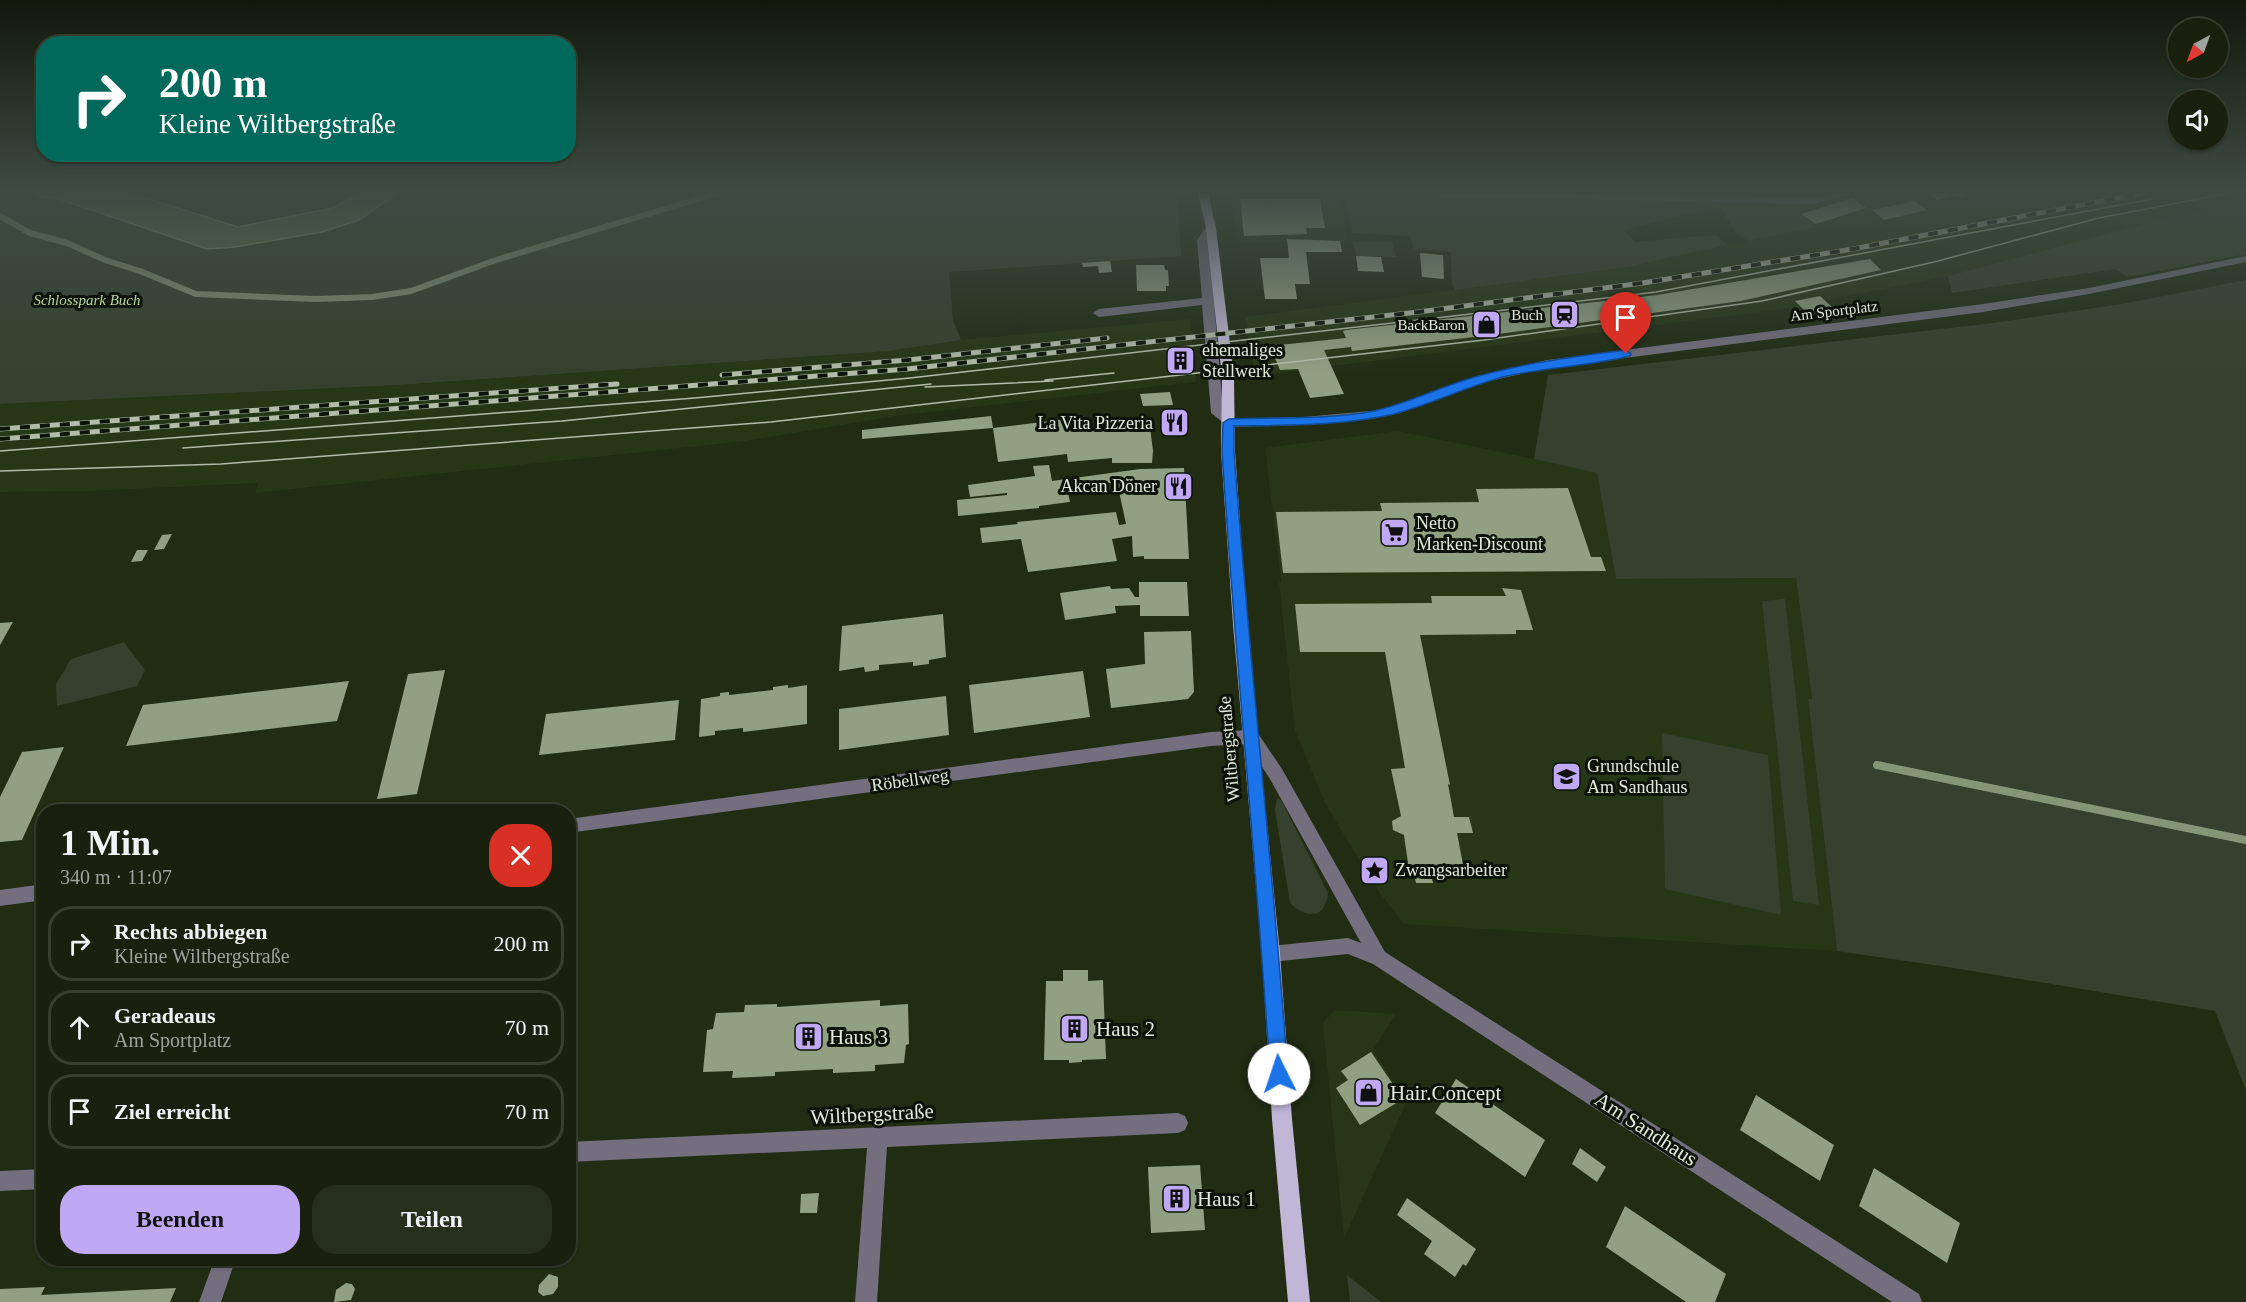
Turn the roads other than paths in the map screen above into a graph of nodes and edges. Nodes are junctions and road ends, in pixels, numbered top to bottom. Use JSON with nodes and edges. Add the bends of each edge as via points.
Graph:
{"nodes":[{"id":1,"x":1204,"y":254,"type":"edge"},
{"id":2,"x":1214,"y":254,"type":"edge"},
{"id":3,"x":2246,"y":259,"type":"edge"},
{"id":4,"x":1208,"y":301,"type":"junction"},
{"id":5,"x":1099,"y":312,"type":"dead end"},
{"id":6,"x":1229,"y":423,"type":"junction"},
{"id":7,"x":1251,"y":737,"type":"junction"},
{"id":8,"x":576,"y":825,"type":"edge"},
{"id":9,"x":36,"y":893,"type":"edge"},
{"id":10,"x":0,"y":898,"type":"edge"},
{"id":11,"x":1271,"y":954,"type":"junction"},
{"id":12,"x":1380,"y":958,"type":"junction"},
{"id":13,"x":1178,"y":1123,"type":"dead end"},
{"id":14,"x":878,"y":1138,"type":"junction"},
{"id":15,"x":576,"y":1152,"type":"edge"},
{"id":16,"x":36,"y":1179,"type":"edge"},
{"id":17,"x":0,"y":1181,"type":"edge"},
{"id":18,"x":223,"y":1266,"type":"edge"},
{"id":19,"x":210,"y":1302,"type":"edge"},
{"id":20,"x":866,"y":1302,"type":"edge"},
{"id":21,"x":1299,"y":1302,"type":"edge"},
{"id":22,"x":1911,"y":1302,"type":"edge"}],
"edges":[{"from":1,"to":4,"type":"street"},
{"from":2,"to":6,"type":"main road","name":"Wiltbergstraße","via":[[1228,377]]},
{"from":3,"to":6,"type":"street","name":"Am Sportplatz","via":[[1983,308],[1547,364],[1482,379],[1396,410],[1348,418]]},
{"from":4,"to":5,"type":"street"},
{"from":4,"to":6,"type":"street","via":[[1217,414]]},
{"from":6,"to":7,"type":"main road","name":"Wiltbergstraße","via":[[1239,624]]},
{"from":7,"to":8,"type":"street","name":"Röbellweg","via":[[1196,741]]},
{"from":7,"to":11,"type":"main road","name":"Wiltbergstraße"},
{"from":7,"to":12,"type":"street","name":"Am Sandhaus"},
{"from":9,"to":10,"type":"street"},
{"from":11,"to":12,"type":"street","name":"Am Sandhaus","via":[[1348,946]]},
{"from":11,"to":21,"type":"main road","name":"Wiltbergstraße"},
{"from":12,"to":22,"type":"street","name":"Am Sandhaus"},
{"from":13,"to":14,"type":"street","name":"Wiltbergstraße"},
{"from":14,"to":15,"type":"street","name":"Wiltbergstraße"},
{"from":14,"to":20,"type":"street"},
{"from":16,"to":17,"type":"street"},
{"from":18,"to":19,"type":"street"}]}
